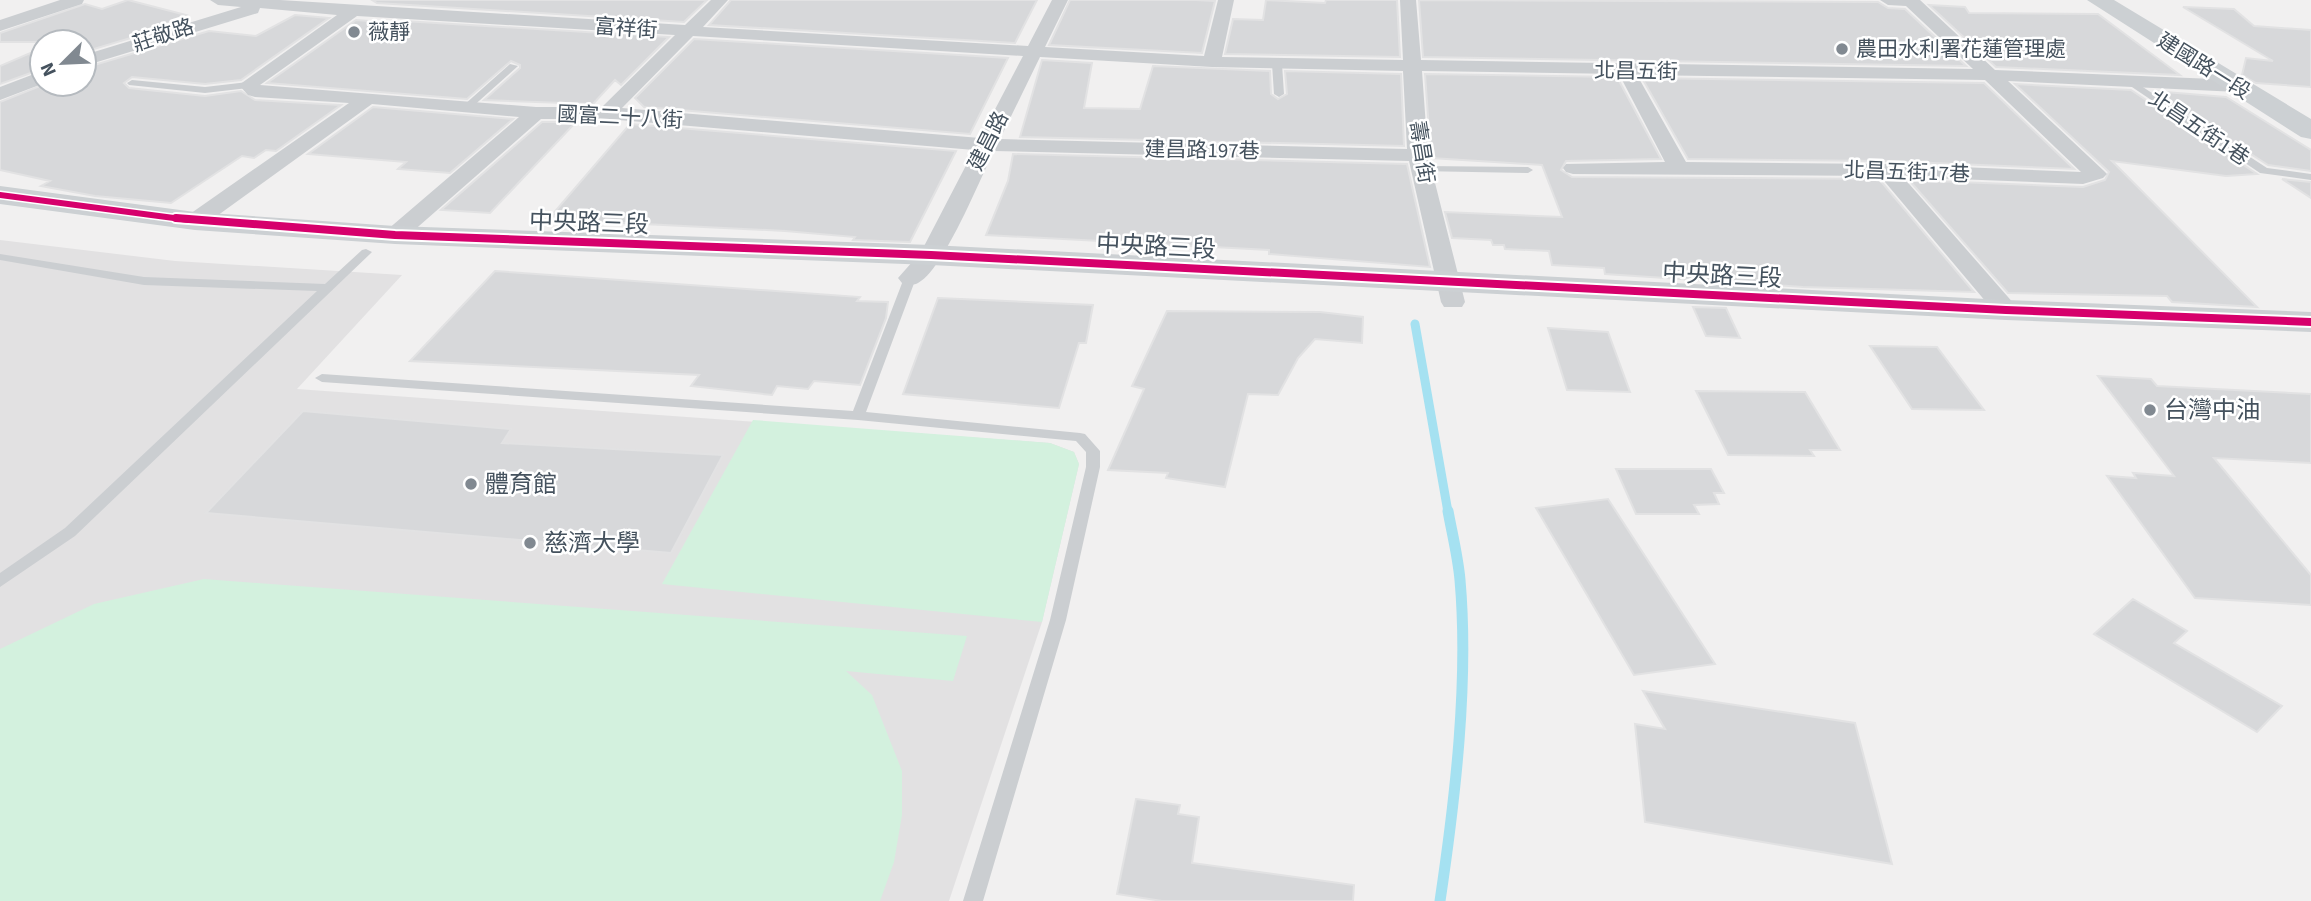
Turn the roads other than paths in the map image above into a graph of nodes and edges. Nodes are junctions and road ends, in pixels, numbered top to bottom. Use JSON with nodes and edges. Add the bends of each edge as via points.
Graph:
{"nodes":[{"id":1,"x":76,"y":0,"type":"edge"},
{"id":2,"x":218,"y":0,"type":"edge"},
{"id":3,"x":720,"y":0,"type":"edge"},
{"id":4,"x":1059,"y":0,"type":"edge"},
{"id":5,"x":1226,"y":0,"type":"edge"},
{"id":6,"x":1408,"y":0,"type":"edge"},
{"id":7,"x":1888,"y":0,"type":"edge"},
{"id":8,"x":2098,"y":0,"type":"edge"},
{"id":9,"x":1911,"y":1,"type":"edge"},
{"id":10,"x":278,"y":2,"type":"edge"},
{"id":11,"x":353,"y":11,"type":"junction"},
{"id":12,"x":0,"y":26,"type":"edge"},
{"id":13,"x":686,"y":32,"type":"junction"},
{"id":14,"x":1033,"y":50,"type":"junction"},
{"id":15,"x":98,"y":56,"type":"edge"},
{"id":16,"x":1212,"y":62,"type":"junction"},
{"id":17,"x":1277,"y":64,"type":"junction"},
{"id":18,"x":513,"y":66,"type":"dead end"},
{"id":19,"x":1412,"y":67,"type":"junction"},
{"id":20,"x":1626,"y":71,"type":"junction"},
{"id":21,"x":1989,"y":75,"type":"junction"},
{"id":22,"x":2129,"y":81,"type":"junction"},
{"id":23,"x":28,"y":83,"type":"edge"},
{"id":24,"x":132,"y":83,"type":"dead end"},
{"id":25,"x":2238,"y":86,"type":"junction"},
{"id":26,"x":252,"y":88,"type":"junction"},
{"id":27,"x":0,"y":94,"type":"edge"},
{"id":28,"x":1279,"y":94,"type":"dead end"},
{"id":29,"x":368,"y":98,"type":"junction"},
{"id":30,"x":467,"y":107,"type":"junction"},
{"id":31,"x":536,"y":113,"type":"junction"},
{"id":32,"x":607,"y":113,"type":"junction"},
{"id":33,"x":2311,"y":131,"type":"edge"},
{"id":34,"x":985,"y":145,"type":"junction"},
{"id":35,"x":1420,"y":162,"type":"junction"},
{"id":36,"x":1573,"y":168,"type":"dead end"},
{"id":37,"x":1528,"y":170,"type":"dead end"},
{"id":38,"x":1680,"y":170,"type":"junction"},
{"id":39,"x":1885,"y":170,"type":"junction"},
{"id":40,"x":2311,"y":177,"type":"edge"},
{"id":41,"x":0,"y":195,"type":"edge"},
{"id":42,"x":0,"y":219,"type":"edge"},
{"id":43,"x":195,"y":221,"type":"junction"},
{"id":44,"x":396,"y":234,"type":"junction"},
{"id":45,"x":366,"y":252,"type":"junction"},
{"id":46,"x":0,"y":257,"type":"edge"},
{"id":47,"x":921,"y":266,"type":"junction"},
{"id":48,"x":325,"y":288,"type":"junction"},
{"id":49,"x":1451,"y":292,"type":"junction"},
{"id":50,"x":2006,"y":310,"type":"junction"},
{"id":51,"x":2311,"y":322,"type":"edge"},
{"id":52,"x":2311,"y":349,"type":"edge"},
{"id":53,"x":322,"y":378,"type":"dead end"},
{"id":54,"x":858,"y":416,"type":"junction"},
{"id":55,"x":0,"y":581,"type":"edge"},
{"id":56,"x":973,"y":901,"type":"edge"}],
"edges":[{"from":1,"to":12,"type":"street"},
{"from":2,"to":10,"type":"street","name":"富祥街"},
{"from":3,"to":13,"type":"street"},
{"from":4,"to":14,"type":"street","name":"建昌路"},
{"from":5,"to":16,"type":"street"},
{"from":6,"to":19,"type":"street","name":"壽昌街"},
{"from":7,"to":9,"type":"street"},
{"from":8,"to":25,"type":"street","name":"建國路一段"},
{"from":9,"to":21,"type":"street"},
{"from":10,"to":11,"type":"street","name":"富祥街"},
{"from":10,"to":15,"type":"street","name":"莊敬路"},
{"from":11,"to":13,"type":"street","name":"富祥街"},
{"from":11,"to":26,"type":"street"},
{"from":13,"to":14,"type":"street","name":"富祥街"},
{"from":13,"to":32,"type":"street"},
{"from":14,"to":16,"type":"street","name":"北昌五街"},
{"from":14,"to":34,"type":"street","name":"建昌路"},
{"from":16,"to":17,"type":"street","name":"北昌五街"},
{"from":17,"to":19,"type":"street","name":"北昌五街"},
{"from":17,"to":28,"type":"lane"},
{"from":18,"to":30,"type":"lane"},
{"from":19,"to":20,"type":"street","name":"北昌五街"},
{"from":19,"to":35,"type":"street","name":"壽昌街"},
{"from":20,"to":21,"type":"street","name":"北昌五街"},
{"from":20,"to":38,"type":"street"},
{"from":21,"to":22,"type":"street","name":"北昌五街"},
{"from":21,"to":39,"type":"street","name":"北昌五街17巷","via":[[2096,174],[2083,178]]},
{"from":22,"to":25,"type":"street","name":"北昌五街"},
{"from":22,"to":40,"type":"lane","name":"北昌五街1巷","via":[[2264,172]]},
{"from":23,"to":27,"type":"street"},
{"from":24,"to":26,"type":"lane","via":[[205,90]]},
{"from":25,"to":33,"type":"street","name":"建國路一段"},
{"from":26,"to":29,"type":"street","name":"國富二十八街"},
{"from":29,"to":30,"type":"street","name":"國富二十八街"},
{"from":29,"to":43,"type":"street"},
{"from":30,"to":31,"type":"street","name":"國富二十八街"},
{"from":31,"to":32,"type":"street","name":"國富二十八街"},
{"from":31,"to":44,"type":"street"},
{"from":32,"to":34,"type":"street","name":"國富二十八街"},
{"from":34,"to":35,"type":"street","name":"建昌路197巷"},
{"from":34,"to":47,"type":"street","name":"建昌路"},
{"from":35,"to":37,"type":"lane"},
{"from":35,"to":49,"type":"street","name":"壽昌街"},
{"from":36,"to":38,"type":"street","name":"北昌五街17巷"},
{"from":38,"to":39,"type":"street","name":"北昌五街17巷"},
{"from":39,"to":50,"type":"street"},
{"from":41,"to":43,"type":"street","name":"中央路三段"},
{"from":42,"to":45,"type":"street","name":"中央路三段","via":[[174,239]]},
{"from":43,"to":44,"type":"street","name":"中央路三段"},
{"from":44,"to":47,"type":"street","name":"中央路三段"},
{"from":45,"to":47,"type":"street","name":"中央路三段"},
{"from":45,"to":48,"type":"lane"},
{"from":46,"to":48,"type":"lane","via":[[144,281]]},
{"from":47,"to":49,"type":"street","name":"中央路三段"},
{"from":47,"to":54,"type":"lane"},
{"from":48,"to":55,"type":"lane","via":[[70,532]]},
{"from":49,"to":50,"type":"street","name":"中央路三段"},
{"from":49,"to":52,"type":"street","name":"中央路三段"},
{"from":50,"to":51,"type":"street","name":"中央路三段"},
{"from":53,"to":54,"type":"lane"},
{"from":54,"to":56,"type":"lane","via":[[1080,437],[1093,451],[1058,620]]}]}
